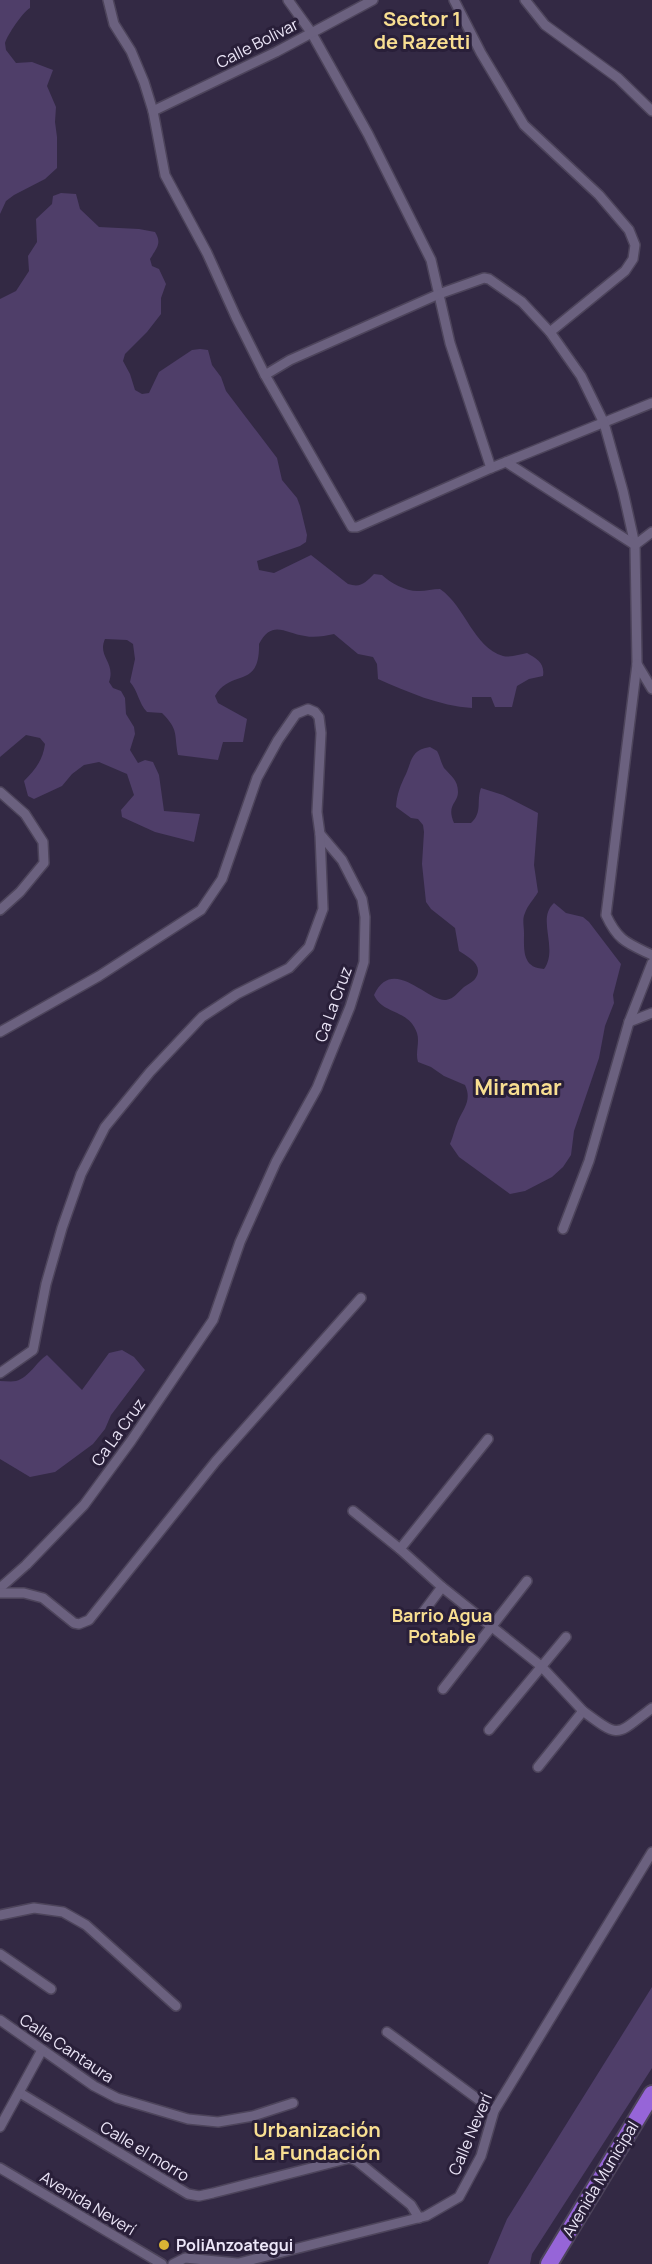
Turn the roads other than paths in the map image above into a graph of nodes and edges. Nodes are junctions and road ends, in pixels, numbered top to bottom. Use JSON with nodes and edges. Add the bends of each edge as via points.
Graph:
{"nodes":[{"id":1,"x":108,"y":0,"type":"edge"},
{"id":2,"x":288,"y":0,"type":"edge"},
{"id":3,"x":373,"y":0,"type":"edge"},
{"id":4,"x":453,"y":0,"type":"edge"},
{"id":5,"x":525,"y":0,"type":"edge"},
{"id":6,"x":311,"y":32,"type":"junction"},
{"id":7,"x":153,"y":111,"type":"junction"},
{"id":8,"x":652,"y":111,"type":"edge"},
{"id":9,"x":439,"y":294,"type":"junction"},
{"id":10,"x":550,"y":332,"type":"junction"},
{"id":11,"x":265,"y":375,"type":"junction"},
{"id":12,"x":652,"y":403,"type":"edge"},
{"id":13,"x":604,"y":423,"type":"junction"},
{"id":14,"x":506,"y":462,"type":"junction"},
{"id":15,"x":491,"y":468,"type":"junction"},
{"id":16,"x":652,"y":532,"type":"edge"},
{"id":17,"x":634,"y":545,"type":"junction"},
{"id":18,"x":637,"y":664,"type":"junction"},
{"id":19,"x":652,"y":688,"type":"edge"},
{"id":20,"x":0,"y":792,"type":"edge"},
{"id":21,"x":320,"y":834,"type":"junction"},
{"id":22,"x":0,"y":910,"type":"edge"},
{"id":23,"x":652,"y":955,"type":"edge"},
{"id":24,"x":652,"y":963,"type":"edge"},
{"id":25,"x":652,"y":1013,"type":"edge"},
{"id":26,"x":629,"y":1022,"type":"junction"},
{"id":27,"x":0,"y":1032,"type":"edge"},
{"id":28,"x":563,"y":1229,"type":"dead end"},
{"id":29,"x":361,"y":1298,"type":"dead end"},
{"id":30,"x":0,"y":1373,"type":"edge"},
{"id":31,"x":488,"y":1439,"type":"dead end"},
{"id":32,"x":353,"y":1511,"type":"dead end"},
{"id":33,"x":400,"y":1549,"type":"junction"},
{"id":34,"x":526,"y":1581,"type":"dead end"},
{"id":35,"x":442,"y":1587,"type":"junction"},
{"id":36,"x":0,"y":1588,"type":"edge"},
{"id":37,"x":0,"y":1593,"type":"edge"},
{"id":38,"x":422,"y":1615,"type":"dead end"},
{"id":39,"x":493,"y":1626,"type":"junction"},
{"id":40,"x":566,"y":1637,"type":"dead end"},
{"id":41,"x":541,"y":1666,"type":"junction"},
{"id":42,"x":443,"y":1689,"type":"dead end"},
{"id":43,"x":652,"y":1708,"type":"edge"},
{"id":44,"x":583,"y":1711,"type":"junction"},
{"id":45,"x":489,"y":1730,"type":"dead end"},
{"id":46,"x":538,"y":1767,"type":"dead end"},
{"id":47,"x":652,"y":1852,"type":"edge"},
{"id":48,"x":0,"y":1915,"type":"edge"},
{"id":49,"x":0,"y":1954,"type":"edge"},
{"id":50,"x":51,"y":1989,"type":"dead end"},
{"id":51,"x":177,"y":2006,"type":"dead end"},
{"id":52,"x":0,"y":2020,"type":"edge"},
{"id":53,"x":387,"y":2032,"type":"dead end"},
{"id":54,"x":42,"y":2050,"type":"junction"},
{"id":55,"x":20,"y":2093,"type":"junction"},
{"id":56,"x":652,"y":2094,"type":"edge"},
{"id":57,"x":293,"y":2103,"type":"dead end"},
{"id":58,"x":494,"y":2110,"type":"junction"},
{"id":59,"x":652,"y":2116,"type":"edge"},
{"id":60,"x":0,"y":2127,"type":"edge"},
{"id":61,"x":0,"y":2168,"type":"edge"},
{"id":62,"x":419,"y":2217,"type":"junction"},
{"id":63,"x":162,"y":2264,"type":"edge"},
{"id":64,"x":172,"y":2264,"type":"edge"},
{"id":65,"x":236,"y":2264,"type":"edge"},
{"id":66,"x":549,"y":2264,"type":"edge"},
{"id":67,"x":562,"y":2264,"type":"edge"}],
"edges":[{"from":1,"to":7,"type":"street","via":[[114,24],[137,63]]},
{"from":2,"to":6,"type":"street"},
{"from":3,"to":6,"type":"street","name":"Calle Bolivar"},
{"from":4,"to":10,"type":"street","via":[[524,124],[599,195],[629,230],[635,245],[625,271]]},
{"from":5,"to":8,"type":"street","via":[[545,25],[618,78]]},
{"from":6,"to":7,"type":"street","name":"Calle Bolivar"},
{"from":6,"to":9,"type":"street","via":[[369,134],[431,260]]},
{"from":7,"to":11,"type":"street","via":[[165,175]]},
{"from":9,"to":10,"type":"street","via":[[478,279],[489,279],[522,302]]},
{"from":9,"to":11,"type":"street","via":[[290,360]]},
{"from":9,"to":15,"type":"street","via":[[450,343]]},
{"from":10,"to":13,"type":"street","via":[[581,376]]},
{"from":11,"to":15,"type":"street","via":[[352,527]]},
{"from":12,"to":13,"type":"street"},
{"from":13,"to":14,"type":"street"},
{"from":13,"to":17,"type":"street"},
{"from":14,"to":15,"type":"street"},
{"from":14,"to":17,"type":"street"},
{"from":16,"to":17,"type":"street"},
{"from":17,"to":18,"type":"street"},
{"from":18,"to":19,"type":"street"},
{"from":18,"to":23,"type":"street","via":[[606,915],[613,932],[627,944]]},
{"from":20,"to":22,"type":"street","via":[[25,814],[44,842],[44,862]]},
{"from":21,"to":27,"type":"street","via":[[317,801],[321,733],[319,717],[308,709],[296,714],[257,778],[222,879],[201,910],[99,976]]},
{"from":21,"to":30,"type":"street","via":[[323,909],[309,947],[289,968],[202,1017],[105,1127],[81,1174],[62,1227],[33,1350]]},
{"from":21,"to":36,"type":"street","name":"Ca La Cruz","via":[[342,860],[362,899],[365,917],[364,962],[317,1088],[271,1172],[240,1242],[213,1320],[84,1505]]},
{"from":24,"to":26,"type":"street"},
{"from":25,"to":26,"type":"street"},
{"from":26,"to":28,"type":"street","via":[[589,1161]]},
{"from":29,"to":37,"type":"street","via":[[216,1461],[89,1620],[74,1623],[43,1598]]},
{"from":31,"to":33,"type":"street"},
{"from":32,"to":33,"type":"street"},
{"from":33,"to":35,"type":"street"},
{"from":34,"to":39,"type":"street"},
{"from":35,"to":38,"type":"street"},
{"from":35,"to":39,"type":"street"},
{"from":39,"to":41,"type":"street"},
{"from":39,"to":42,"type":"street"},
{"from":40,"to":41,"type":"street"},
{"from":41,"to":44,"type":"street"},
{"from":41,"to":45,"type":"street"},
{"from":43,"to":44,"type":"street","via":[[616,1732]]},
{"from":44,"to":46,"type":"street"},
{"from":47,"to":58,"type":"street","name":"Calle Neverí"},
{"from":48,"to":51,"type":"street","via":[[34,1908],[63,1912],[86,1925]]},
{"from":49,"to":50,"type":"street"},
{"from":52,"to":54,"type":"street","name":"Calle Cantaura"},
{"from":53,"to":58,"type":"street"},
{"from":54,"to":55,"type":"street"},
{"from":54,"to":57,"type":"street","name":"Calle Cantaura","via":[[117,2098],[188,2119],[218,2122]]},
{"from":55,"to":60,"type":"street"},
{"from":55,"to":62,"type":"street","name":"Calle el morro","via":[[188,2194],[213,2193],[350,2158],[411,2205]]},
{"from":56,"to":66,"type":"highway","name":"Avenida Municipal"},
{"from":58,"to":62,"type":"street","name":"Calle Neverí","via":[[481,2157],[459,2197]]},
{"from":59,"to":67,"type":"highway","name":"Avenida Municipal"},
{"from":61,"to":63,"type":"street","name":"Avenida Neverí"},
{"from":62,"to":65,"type":"street","name":"Calle Neverí"},
{"from":64,"to":65,"type":"street","name":"Calle Neverí","via":[[185,2258]]}]}
